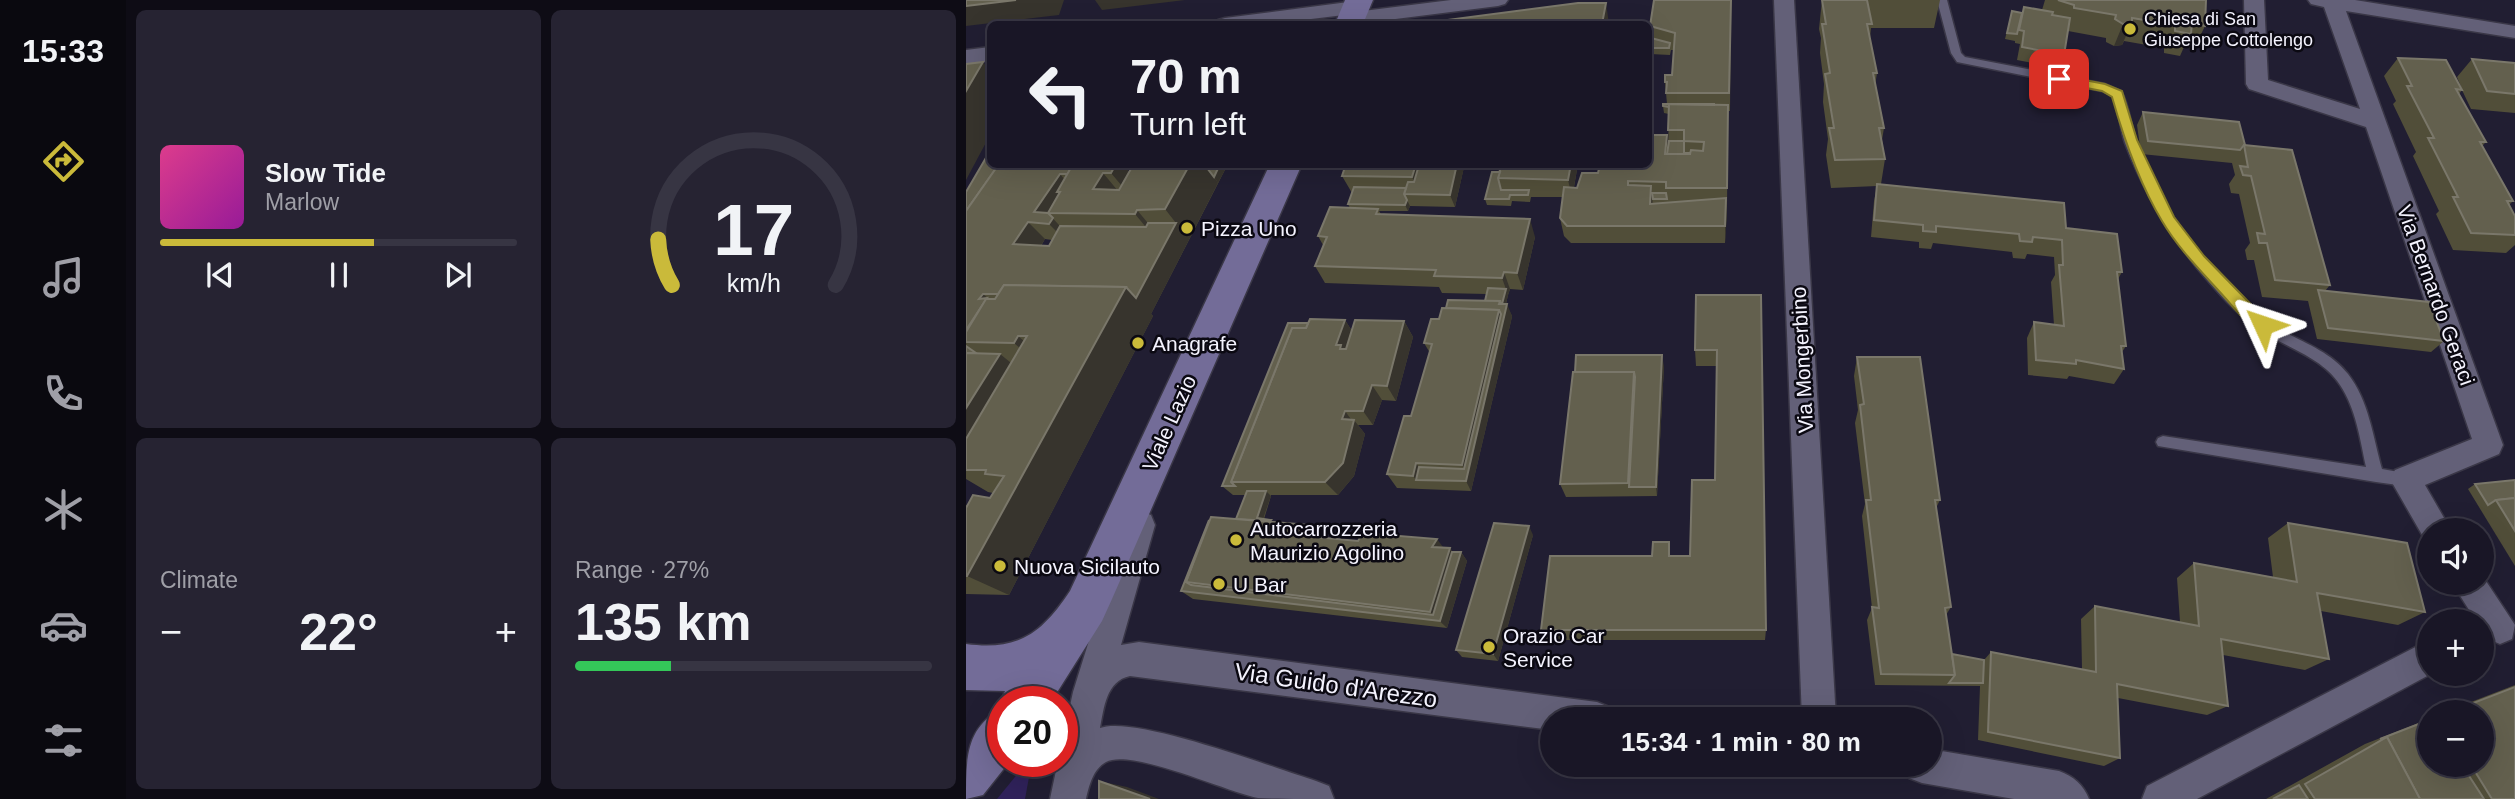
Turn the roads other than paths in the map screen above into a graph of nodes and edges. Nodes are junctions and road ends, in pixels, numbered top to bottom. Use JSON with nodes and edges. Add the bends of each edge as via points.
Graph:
{"nodes":[{"id":1,"x":1498,"y":0,"type":"edge"},
{"id":2,"x":1784,"y":0,"type":"edge"},
{"id":3,"x":1942,"y":0,"type":"edge"},
{"id":4,"x":2254,"y":0,"type":"edge"},
{"id":5,"x":2324,"y":1,"type":"edge"},
{"id":6,"x":1348,"y":15,"type":"edge"},
{"id":7,"x":1266,"y":21,"type":"edge"},
{"id":8,"x":1318,"y":21,"type":"edge"},
{"id":9,"x":2515,"y":32,"type":"edge"},
{"id":10,"x":987,"y":54,"type":"edge"},
{"id":11,"x":966,"y":57,"type":"edge"},
{"id":12,"x":2374,"y":122,"type":"junction"},
{"id":13,"x":1284,"y":168,"type":"edge"},
{"id":14,"x":1175,"y":410,"type":"junction"},
{"id":15,"x":2163,"y":442,"type":"dead end"},
{"id":16,"x":2376,"y":475,"type":"junction"},
{"id":17,"x":2405,"y":479,"type":"junction"},
{"id":18,"x":2429,"y":518,"type":"edge"},
{"id":19,"x":2476,"y":595,"type":"edge"},
{"id":20,"x":1086,"y":606,"type":"junction"},
{"id":21,"x":2499,"y":629,"type":"edge"},
{"id":22,"x":2417,"y":663,"type":"edge"},
{"id":23,"x":966,"y":667,"type":"edge"},
{"id":24,"x":1034,"y":686,"type":"edge"},
{"id":25,"x":1090,"y":692,"type":"junction"},
{"id":26,"x":1818,"y":707,"type":"edge"},
{"id":27,"x":1540,"y":712,"type":"edge"},
{"id":28,"x":987,"y":752,"type":"edge"},
{"id":29,"x":1942,"y":769,"type":"edge"},
{"id":30,"x":966,"y":778,"type":"edge"},
{"id":31,"x":1068,"y":797,"type":"edge"},
{"id":32,"x":1316,"y":799,"type":"edge"},
{"id":33,"x":2071,"y":799,"type":"edge"},
{"id":34,"x":2160,"y":799,"type":"edge"}],
"edges":[{"from":1,"to":6,"type":"street"},
{"from":2,"to":26,"type":"street","name":"Via Mongerbino"},
{"from":3,"to":16,"type":"lane","via":[[1955,53],[1961,60],[2117,94],[2130,140],[2168,220],[2247,312],[2336,368],[2356,403]]},
{"from":4,"to":12,"type":"street","via":[[2257,84]]},
{"from":5,"to":9,"type":"street"},
{"from":5,"to":12,"type":"street","name":"Via Bernardo Geraci"},
{"from":6,"to":7,"type":"street"},
{"from":6,"to":8,"type":"street"},
{"from":10,"to":11,"type":"street"},
{"from":12,"to":17,"type":"street","name":"Via Bernardo Geraci","via":[[2489,445]]},
{"from":13,"to":14,"type":"street","name":"Viale Lazio"},
{"from":14,"to":20,"type":"street","name":"Viale Lazio"},
{"from":14,"to":25,"type":"street"},
{"from":15,"to":16,"type":"lane"},
{"from":16,"to":17,"type":"lane"},
{"from":17,"to":18,"type":"street"},
{"from":19,"to":21,"type":"street"},
{"from":20,"to":23,"type":"street","via":[[1067,633],[1025,665],[1003,670]]},
{"from":20,"to":24,"type":"street"},
{"from":22,"to":34,"type":"street"},
{"from":25,"to":27,"type":"street","name":"Via Guido d'Arezzo","via":[[1112,664],[1139,659]]},
{"from":25,"to":31,"type":"street"},
{"from":28,"to":30,"type":"street"},
{"from":29,"to":33,"type":"street","via":[[2059,789]]},
{"from":31,"to":32,"type":"street","via":[[1086,755],[1115,741],[1149,746]]}]}
